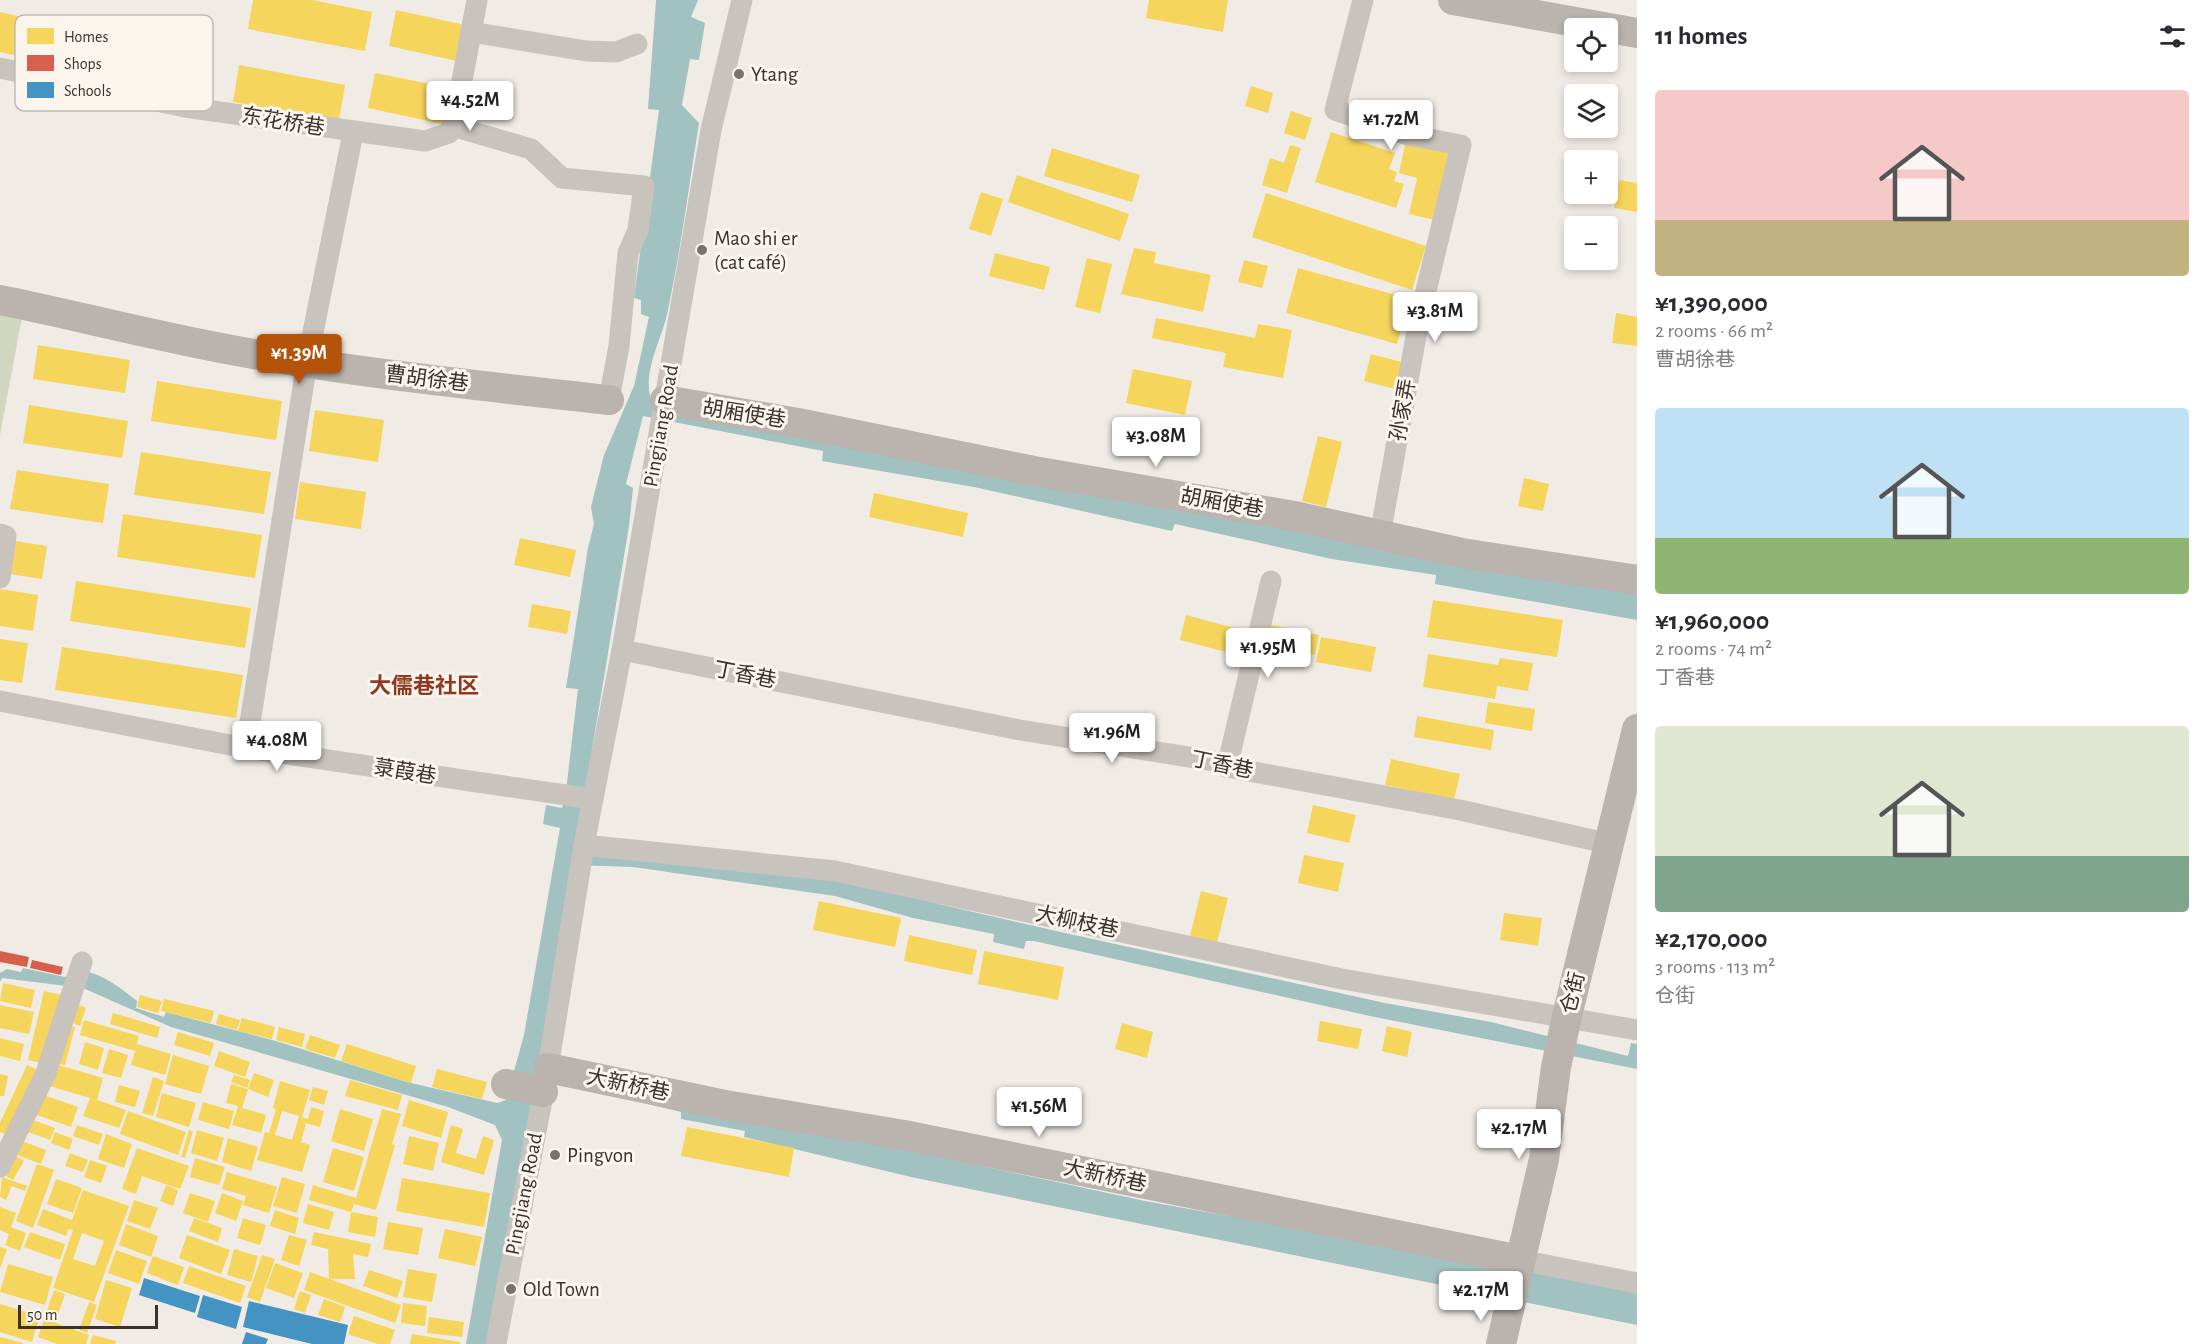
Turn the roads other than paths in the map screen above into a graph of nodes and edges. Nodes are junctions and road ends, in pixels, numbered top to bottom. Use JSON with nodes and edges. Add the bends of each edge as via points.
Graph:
{"nodes":[{"id":1,"x":477,"y":0,"type":"edge"},
{"id":2,"x":742,"y":0,"type":"edge"},
{"id":3,"x":1363,"y":0,"type":"edge"},
{"id":4,"x":1453,"y":0,"type":"edge"},
{"id":5,"x":471,"y":32,"type":"junction"},
{"id":6,"x":1637,"y":33,"type":"edge"},
{"id":7,"x":637,"y":44,"type":"dead end"},
{"id":8,"x":0,"y":68,"type":"edge"},
{"id":9,"x":15,"y":71,"type":"edge"},
{"id":10,"x":211,"y":111,"type":"edge"},
{"id":11,"x":452,"y":126,"type":"junction"},
{"id":12,"x":353,"y":133,"type":"junction"},
{"id":13,"x":0,"y":300,"type":"edge"},
{"id":14,"x":307,"y":362,"type":"junction"},
{"id":15,"x":609,"y":400,"type":"joint"},
{"id":16,"x":664,"y":406,"type":"junction"},
{"id":17,"x":0,"y":534,"type":"edge"},
{"id":18,"x":1380,"y":535,"type":"junction"},
{"id":19,"x":0,"y":578,"type":"edge"},
{"id":20,"x":1637,"y":580,"type":"edge"},
{"id":21,"x":1271,"y":581,"type":"dead end"},
{"id":22,"x":622,"y":650,"type":"junction"},
{"id":23,"x":0,"y":701,"type":"edge"},
{"id":24,"x":1637,"y":729,"type":"edge"},
{"id":25,"x":246,"y":748,"type":"junction"},
{"id":26,"x":1227,"y":767,"type":"junction"},
{"id":27,"x":590,"y":799,"type":"junction"},
{"id":28,"x":1610,"y":844,"type":"junction"},
{"id":29,"x":583,"y":855,"type":"junction"},
{"id":30,"x":79,"y":973,"type":"dead end"},
{"id":31,"x":1567,"y":1016,"type":"junction"},
{"id":32,"x":1637,"y":1030,"type":"edge"},
{"id":33,"x":544,"y":1081,"type":"junction"},
{"id":34,"x":506,"y":1084,"type":"dead end"},
{"id":35,"x":0,"y":1167,"type":"edge"},
{"id":36,"x":1520,"y":1263,"type":"junction"},
{"id":37,"x":1637,"y":1282,"type":"edge"},
{"id":38,"x":496,"y":1344,"type":"edge"},
{"id":39,"x":1501,"y":1344,"type":"edge"}],
"edges":[{"from":1,"to":5,"type":"street"},
{"from":2,"to":16,"type":"street","name":"Pingjiang Road","via":[[711,130]]},
{"from":3,"to":18,"type":"street","name":"孙家弄","via":[[1335,110],[1408,135],[1461,145],[1419,320]]},
{"from":4,"to":6,"type":"street"},
{"from":5,"to":7,"type":"street","via":[[586,51],[616,52]]},
{"from":5,"to":11,"type":"street"},
{"from":8,"to":9,"type":"street","name":"东花桥巷"},
{"from":10,"to":12,"type":"street","name":"东花桥巷"},
{"from":11,"to":12,"type":"street","name":"东花桥巷","via":[[449,133],[425,141]]},
{"from":11,"to":15,"type":"street","via":[[531,148],[562,178],[644,186],[638,230],[628,253]]},
{"from":12,"to":14,"type":"street"},
{"from":13,"to":14,"type":"street","name":"曹胡徐巷","via":[[177,339]]},
{"from":14,"to":15,"type":"street","name":"曹胡徐巷","via":[[391,376]]},
{"from":14,"to":25,"type":"street"},
{"from":16,"to":18,"type":"street","name":"胡厢使巷","via":[[798,423]]},
{"from":16,"to":22,"type":"street","name":"Pingjiang Road"},
{"from":17,"to":19,"type":"street","via":[[6,536]]},
{"from":18,"to":20,"type":"street","name":"胡厢使巷","via":[[1462,553]]},
{"from":21,"to":26,"type":"street"},
{"from":22,"to":26,"type":"street","name":"丁香巷","via":[[1020,730],[1214,761]]},
{"from":22,"to":27,"type":"street","name":"Pingjiang Road"},
{"from":23,"to":25,"type":"street","name":"菉葭巷"},
{"from":24,"to":28,"type":"street","name":"仓街"},
{"from":25,"to":27,"type":"street","name":"菉葭巷"},
{"from":26,"to":28,"type":"street","name":"丁香巷","via":[[1460,810]]},
{"from":27,"to":29,"type":"street","name":"Pingjiang Road"},
{"from":28,"to":31,"type":"street","name":"仓街"},
{"from":29,"to":31,"type":"street","name":"大柳枝巷","via":[[835,871],[1342,979]]},
{"from":29,"to":33,"type":"street","name":"Pingjiang Road"},
{"from":30,"to":35,"type":"street","via":[[46,1073]]},
{"from":31,"to":32,"type":"street","name":"大柳枝巷"},
{"from":31,"to":36,"type":"street","name":"仓街","via":[[1544,1159]]},
{"from":33,"to":34,"type":"street","name":"大新桥巷"},
{"from":33,"to":36,"type":"street","name":"大新桥巷","via":[[725,1105],[904,1135]]},
{"from":33,"to":38,"type":"street","name":"Pingjiang Road"},
{"from":36,"to":37,"type":"street"},
{"from":36,"to":39,"type":"street","name":"仓街"}]}
